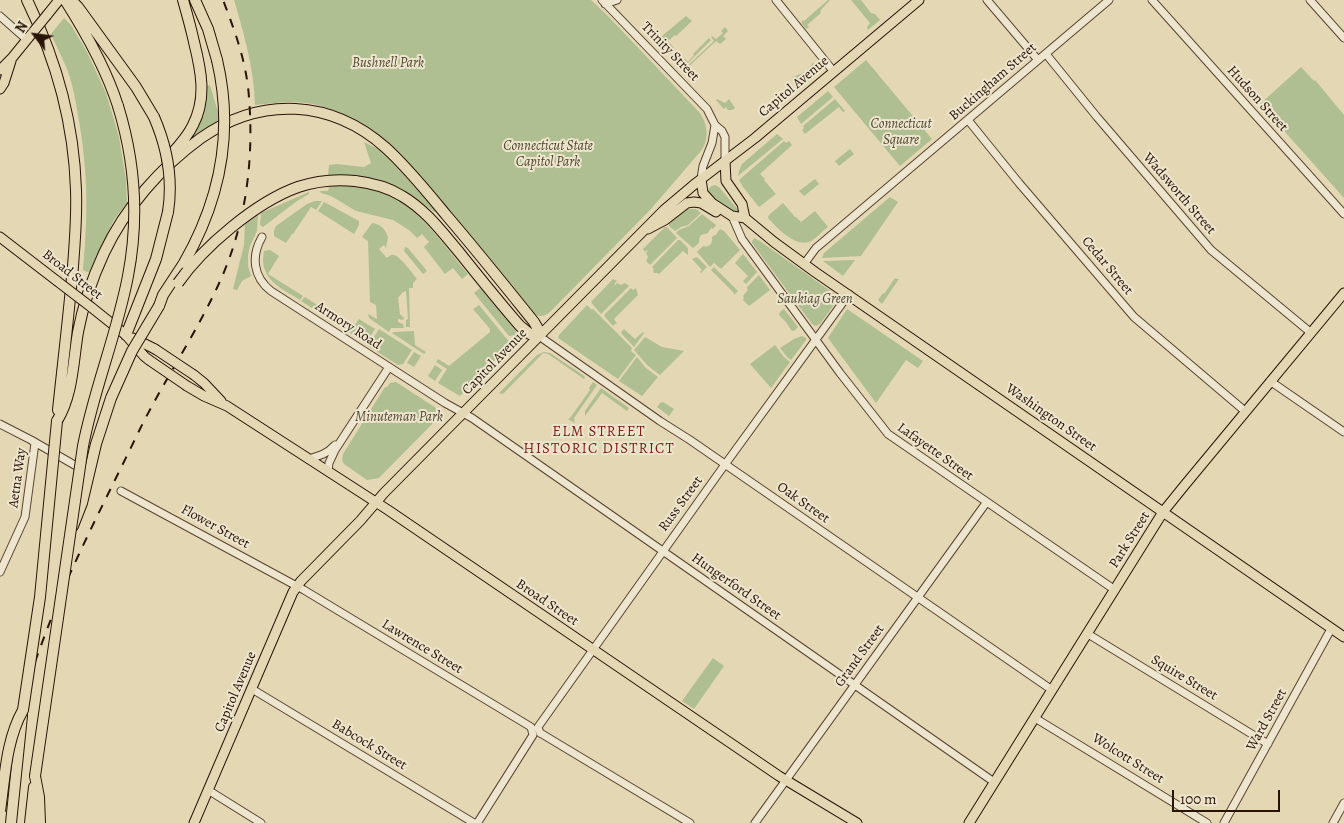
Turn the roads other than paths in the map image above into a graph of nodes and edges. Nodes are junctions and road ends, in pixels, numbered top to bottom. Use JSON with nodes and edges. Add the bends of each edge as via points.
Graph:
{"nodes":[{"id":1,"x":26,"y":0,"type":"edge"},
{"id":2,"x":59,"y":0,"type":"edge"},
{"id":3,"x":183,"y":0,"type":"edge"},
{"id":4,"x":195,"y":0,"type":"edge"},
{"id":5,"x":617,"y":0,"type":"edge"},
{"id":6,"x":776,"y":0,"type":"edge"},
{"id":7,"x":919,"y":0,"type":"edge"},
{"id":8,"x":987,"y":0,"type":"edge"},
{"id":9,"x":1108,"y":0,"type":"edge"},
{"id":10,"x":1152,"y":0,"type":"edge"},
{"id":11,"x":1310,"y":0,"type":"edge"},
{"id":12,"x":603,"y":2,"type":"edge"},
{"id":13,"x":70,"y":3,"type":"edge"},
{"id":14,"x":0,"y":16,"type":"edge"},
{"id":15,"x":3,"y":23,"type":"edge"},
{"id":16,"x":28,"y":38,"type":"junction"},
{"id":17,"x":1344,"y":38,"type":"edge"},
{"id":18,"x":1046,"y":54,"type":"junction"},
{"id":19,"x":12,"y":58,"type":"junction"},
{"id":20,"x":1038,"y":60,"type":"junction"},
{"id":21,"x":0,"y":70,"type":"edge"},
{"id":22,"x":834,"y":72,"type":"junction"},
{"id":23,"x":0,"y":90,"type":"edge"},
{"id":24,"x":968,"y":120,"type":"junction"},
{"id":25,"x":715,"y":125,"type":"junction"},
{"id":26,"x":725,"y":161,"type":"junction"},
{"id":27,"x":701,"y":179,"type":"junction"},
{"id":28,"x":142,"y":194,"type":"junction"},
{"id":29,"x":1344,"y":214,"type":"edge"},
{"id":30,"x":745,"y":218,"type":"junction"},
{"id":31,"x":733,"y":219,"type":"junction"},
{"id":32,"x":641,"y":233,"type":"junction"},
{"id":33,"x":766,"y":236,"type":"junction"},
{"id":34,"x":0,"y":237,"type":"edge"},
{"id":35,"x":262,"y":237,"type":"dead end"},
{"id":36,"x":804,"y":264,"type":"junction"},
{"id":37,"x":1344,"y":292,"type":"edge"},
{"id":38,"x":849,"y":294,"type":"junction"},
{"id":39,"x":159,"y":306,"type":"junction"},
{"id":40,"x":1310,"y":332,"type":"junction"},
{"id":41,"x":126,"y":335,"type":"junction"},
{"id":42,"x":539,"y":336,"type":"junction"},
{"id":43,"x":816,"y":339,"type":"junction"},
{"id":44,"x":389,"y":367,"type":"junction"},
{"id":45,"x":1270,"y":382,"type":"junction"},
{"id":46,"x":223,"y":403,"type":"junction"},
{"id":47,"x":1246,"y":412,"type":"junction"},
{"id":48,"x":464,"y":414,"type":"junction"},
{"id":49,"x":57,"y":421,"type":"junction"},
{"id":50,"x":0,"y":424,"type":"edge"},
{"id":51,"x":1344,"y":432,"type":"edge"},
{"id":52,"x":341,"y":440,"type":"junction"},
{"id":53,"x":36,"y":443,"type":"junction"},
{"id":54,"x":308,"y":459,"type":"junction"},
{"id":55,"x":725,"y":464,"type":"junction"},
{"id":56,"x":78,"y":467,"type":"dead end"},
{"id":57,"x":328,"y":471,"type":"junction"},
{"id":58,"x":120,"y":491,"type":"dead end"},
{"id":59,"x":376,"y":503,"type":"junction"},
{"id":60,"x":986,"y":503,"type":"junction"},
{"id":61,"x":1164,"y":512,"type":"junction"},
{"id":62,"x":70,"y":531,"type":"junction"},
{"id":63,"x":663,"y":551,"type":"junction"},
{"id":64,"x":0,"y":572,"type":"edge"},
{"id":65,"x":297,"y":587,"type":"junction"},
{"id":66,"x":1115,"y":590,"type":"junction"},
{"id":67,"x":918,"y":597,"type":"junction"},
{"id":68,"x":1331,"y":628,"type":"junction"},
{"id":69,"x":1088,"y":634,"type":"junction"},
{"id":70,"x":1344,"y":637,"type":"edge"},
{"id":71,"x":594,"y":651,"type":"junction"},
{"id":72,"x":855,"y":685,"type":"junction"},
{"id":73,"x":252,"y":689,"type":"junction"},
{"id":74,"x":1052,"y":690,"type":"junction"},
{"id":75,"x":23,"y":710,"type":"junction"},
{"id":76,"x":1035,"y":718,"type":"junction"},
{"id":77,"x":536,"y":731,"type":"junction"},
{"id":78,"x":1268,"y":744,"type":"junction"},
{"id":79,"x":35,"y":776,"type":"junction"},
{"id":80,"x":786,"y":781,"type":"junction"},
{"id":81,"x":994,"y":782,"type":"junction"},
{"id":82,"x":208,"y":790,"type":"junction"},
{"id":83,"x":1344,"y":803,"type":"edge"},
{"id":84,"x":0,"y":811,"type":"edge"},
{"id":85,"x":11,"y":823,"type":"edge"},
{"id":86,"x":30,"y":823,"type":"edge"},
{"id":87,"x":40,"y":823,"type":"edge"},
{"id":88,"x":194,"y":823,"type":"edge"},
{"id":89,"x":261,"y":823,"type":"edge"},
{"id":90,"x":474,"y":823,"type":"edge"},
{"id":91,"x":690,"y":823,"type":"edge"},
{"id":92,"x":755,"y":823,"type":"edge"},
{"id":93,"x":858,"y":823,"type":"edge"},
{"id":94,"x":969,"y":823,"type":"edge"},
{"id":95,"x":1207,"y":823,"type":"edge"},
{"id":96,"x":1224,"y":823,"type":"edge"},
{"id":97,"x":1333,"y":823,"type":"edge"}],
"edges":[{"from":1,"to":49,"type":"highway","via":[[59,84],[69,124],[75,170],[70,304]]},
{"from":2,"to":16,"type":"main road","bridge":true},
{"from":3,"to":28,"type":"highway","via":[[201,71],[200,106],[190,132]]},
{"from":4,"to":39,"type":"highway","bridge":true,"via":[[217,60],[223,92],[223,143],[208,212],[196,241]]},
{"from":5,"to":12,"type":"street"},
{"from":6,"to":22,"type":"street"},
{"from":7,"to":22,"type":"main road","name":"Capitol Avenue"},
{"from":8,"to":20,"type":"street"},
{"from":9,"to":18,"type":"street","name":"Buckingham Street"},
{"from":10,"to":29,"type":"street","name":"Hudson Street"},
{"from":11,"to":17,"type":"street"},
{"from":12,"to":25,"type":"street","name":"Trinity Street","via":[[703,104]]},
{"from":13,"to":41,"type":"highway","bridge":true,"via":[[136,86],[154,117],[164,144],[170,190],[168,212],[156,259]]},
{"from":13,"to":62,"type":"highway","bridge":true,"via":[[118,106],[126,138],[134,212],[128,276],[86,432]]},
{"from":14,"to":15,"type":"street"},
{"from":15,"to":16,"type":"street"},
{"from":16,"to":19,"type":"main road"},
{"from":18,"to":20,"type":"street","name":"Buckingham Street"},
{"from":18,"to":40,"type":"street","name":"Wadsworth Street","via":[[1211,250]]},
{"from":19,"to":21,"type":"main road"},
{"from":19,"to":23,"type":"main road"},
{"from":20,"to":24,"type":"street","name":"Buckingham Street"},
{"from":22,"to":26,"type":"main road","name":"Capitol Avenue"},
{"from":24,"to":36,"type":"street","name":"Buckingham Street","via":[[816,248]]},
{"from":24,"to":47,"type":"street","name":"Cedar Street","via":[[1134,317]]},
{"from":25,"to":26,"type":"street","name":"Trinity Street","via":[[725,137]]},
{"from":25,"to":27,"type":"street"},
{"from":26,"to":27,"type":"main road","name":"Capitol Avenue"},
{"from":26,"to":30,"type":"main road","name":"Washington Street","via":[[726,181],[742,204]]},
{"from":27,"to":31,"type":"main road","via":[[702,191],[707,198]]},
{"from":27,"to":32,"type":"main road","name":"Capitol Avenue"},
{"from":28,"to":42,"type":"highway","via":[[190,147],[232,120],[286,108],[332,116],[386,148],[406,169],[532,319],[538,327]]},
{"from":28,"to":49,"type":"highway","via":[[122,220],[90,286],[69,391]]},
{"from":30,"to":31,"type":"main road"},
{"from":30,"to":33,"type":"main road","name":"Washington Street"},
{"from":31,"to":32,"type":"main road","via":[[701,203],[690,202]]},
{"from":31,"to":33,"type":"main road"},
{"from":31,"to":43,"type":"street","name":"Lafayette Street","via":[[742,239]]},
{"from":32,"to":42,"type":"main road","name":"Capitol Avenue"},
{"from":33,"to":36,"type":"main road","name":"Washington Street"},
{"from":34,"to":41,"type":"main road","name":"Broad Street","bridge":true},
{"from":35,"to":44,"type":"street","name":"Armory Road","via":[[255,263],[265,286]]},
{"from":36,"to":38,"type":"main road","name":"Washington Street"},
{"from":37,"to":40,"type":"main road","name":"Park Street"},
{"from":38,"to":43,"type":"street","name":"Russ Street"},
{"from":38,"to":61,"type":"main road","name":"Washington Street"},
{"from":39,"to":42,"type":"highway","bridge":true,"via":[[204,253],[262,206],[303,186],[333,180],[355,181],[392,190],[417,206],[446,236],[521,328]]},
{"from":39,"to":62,"type":"highway","bridge":true,"via":[[130,356],[111,398],[83,499]]},
{"from":40,"to":45,"type":"main road","name":"Park Street"},
{"from":41,"to":46,"type":"main road","name":"Broad Street","bridge":true,"via":[[155,349],[204,382]]},
{"from":41,"to":46,"type":"main road","name":"Broad Street","bridge":true,"via":[[149,360],[204,396]]},
{"from":42,"to":48,"type":"main road","name":"Capitol Avenue"},
{"from":42,"to":55,"type":"street","name":"Oak Street"},
{"from":43,"to":55,"type":"street","name":"Russ Street"},
{"from":43,"to":60,"type":"street","name":"Lafayette Street","via":[[888,434]]},
{"from":44,"to":48,"type":"street","name":"Armory Road"},
{"from":44,"to":52,"type":"street"},
{"from":45,"to":47,"type":"main road","name":"Park Street"},
{"from":45,"to":51,"type":"street"},
{"from":46,"to":54,"type":"main road","name":"Broad Street"},
{"from":47,"to":61,"type":"main road","name":"Park Street"},
{"from":48,"to":59,"type":"main road","name":"Capitol Avenue"},
{"from":48,"to":63,"type":"street","name":"Hungerford Street"},
{"from":49,"to":75,"type":"highway","bridge":true,"via":[[42,579]]},
{"from":50,"to":53,"type":"street"},
{"from":52,"to":54,"type":"street","via":[[326,454]]},
{"from":52,"to":57,"type":"street"},
{"from":53,"to":56,"type":"street"},
{"from":53,"to":64,"type":"street","name":"Aetna Way","via":[[26,513]]},
{"from":54,"to":57,"type":"main road","name":"Broad Street"},
{"from":55,"to":63,"type":"street","name":"Russ Street"},
{"from":55,"to":67,"type":"street","name":"Oak Street"},
{"from":57,"to":59,"type":"main road","name":"Broad Street"},
{"from":58,"to":65,"type":"street","name":"Flower Street"},
{"from":59,"to":65,"type":"main road","name":"Capitol Avenue"},
{"from":59,"to":71,"type":"main road","name":"Broad Street"},
{"from":60,"to":66,"type":"street","name":"Lafayette Street"},
{"from":60,"to":67,"type":"street","name":"Grand Street"},
{"from":61,"to":66,"type":"main road","name":"Park Street"},
{"from":61,"to":68,"type":"main road","name":"Washington Street"},
{"from":62,"to":79,"type":"highway","bridge":true},
{"from":63,"to":71,"type":"street","name":"Russ Street"},
{"from":63,"to":72,"type":"street","name":"Hungerford Street"},
{"from":65,"to":73,"type":"main road","name":"Capitol Avenue"},
{"from":65,"to":77,"type":"street","name":"Lawrence Street"},
{"from":66,"to":69,"type":"main road","name":"Park Street"},
{"from":67,"to":72,"type":"street","name":"Grand Street"},
{"from":67,"to":74,"type":"street","name":"Oak Street"},
{"from":68,"to":70,"type":"main road","name":"Washington Street"},
{"from":68,"to":78,"type":"street","name":"Ward Street"},
{"from":69,"to":74,"type":"main road","name":"Park Street"},
{"from":69,"to":78,"type":"street","name":"Squire Street"},
{"from":71,"to":77,"type":"street","name":"Russ Street"},
{"from":71,"to":80,"type":"main road","name":"Broad Street"},
{"from":72,"to":80,"type":"street","name":"Grand Street"},
{"from":72,"to":81,"type":"street","name":"Hungerford Street"},
{"from":73,"to":82,"type":"main road","name":"Capitol Avenue"},
{"from":73,"to":90,"type":"street","name":"Babcock Street"},
{"from":74,"to":76,"type":"main road","name":"Park Street"},
{"from":75,"to":84,"type":"highway","bridge":true,"via":[[11,740]]},
{"from":75,"to":85,"type":"highway"},
{"from":76,"to":81,"type":"main road","name":"Park Street"},
{"from":76,"to":95,"type":"street","name":"Wolcott Street"},
{"from":77,"to":90,"type":"street","name":"Russ Street","via":[[478,822]]},
{"from":77,"to":91,"type":"street","name":"Lawrence Street"},
{"from":78,"to":96,"type":"street","name":"Ward Street"},
{"from":79,"to":86,"type":"highway"},
{"from":79,"to":87,"type":"highway"},
{"from":80,"to":92,"type":"street","name":"Grand Street"},
{"from":80,"to":93,"type":"main road","name":"Broad Street"},
{"from":81,"to":94,"type":"main road","name":"Park Street"},
{"from":82,"to":88,"type":"main road","name":"Capitol Avenue"},
{"from":82,"to":89,"type":"street"},
{"from":83,"to":97,"type":"street"}]}
